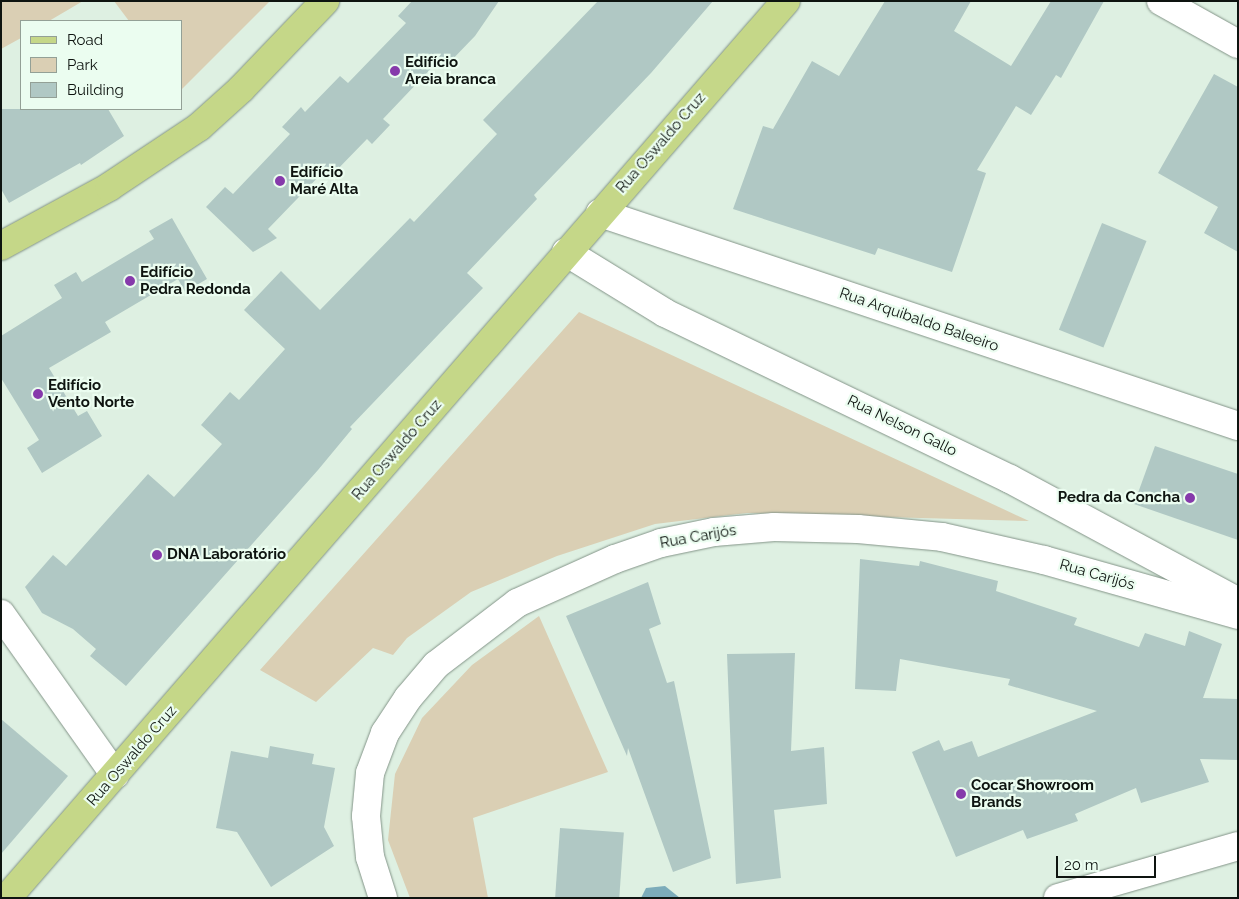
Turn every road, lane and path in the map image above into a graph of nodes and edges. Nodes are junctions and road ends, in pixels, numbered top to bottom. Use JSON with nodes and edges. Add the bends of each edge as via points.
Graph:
{"nodes":[{"id":1,"x":325,"y":1,"type":"edge"},
{"id":2,"x":786,"y":1,"type":"edge"},
{"id":3,"x":1161,"y":1,"type":"edge"},
{"id":4,"x":1238,"y":44,"type":"edge"},
{"id":5,"x":600,"y":213,"type":"junction"},
{"id":6,"x":1,"y":246,"type":"edge"},
{"id":7,"x":566,"y":252,"type":"junction"},
{"id":8,"x":1238,"y":426,"type":"edge"},
{"id":9,"x":1238,"y":602,"type":"edge"},
{"id":10,"x":1,"y":614,"type":"edge"},
{"id":11,"x":1238,"y":615,"type":"edge"},
{"id":12,"x":115,"y":775,"type":"junction"},
{"id":13,"x":1238,"y":846,"type":"edge"},
{"id":14,"x":7,"y":898,"type":"edge"},
{"id":15,"x":383,"y":898,"type":"edge"},
{"id":16,"x":1058,"y":898,"type":"edge"}],
"edges":[{"from":1,"to":6,"type":"main road","via":[[241,89],[199,127],[110,188]]},
{"from":2,"to":5,"type":"main road","name":"Rua Oswaldo Cruz"},
{"from":3,"to":4,"type":"street"},
{"from":5,"to":7,"type":"main road","name":"Rua Oswaldo Cruz"},
{"from":5,"to":8,"type":"street","name":"Rua Arquibaldo Baleeiro"},
{"from":7,"to":9,"type":"street","name":"Rua Nelson Gallo","via":[[665,313],[1010,479]]},
{"from":7,"to":12,"type":"main road","name":"Rua Oswaldo Cruz"},
{"from":10,"to":12,"type":"street"},
{"from":11,"to":15,"type":"street","name":"Rua Carijós","via":[[1044,560],[942,537],[858,529],[774,527],[714,532],[661,543],[615,559],[518,603],[436,665],[408,698],[384,733],[370,774],[366,816],[370,857]]},
{"from":12,"to":14,"type":"main road","name":"Rua Oswaldo Cruz"},
{"from":13,"to":16,"type":"street"}]}
